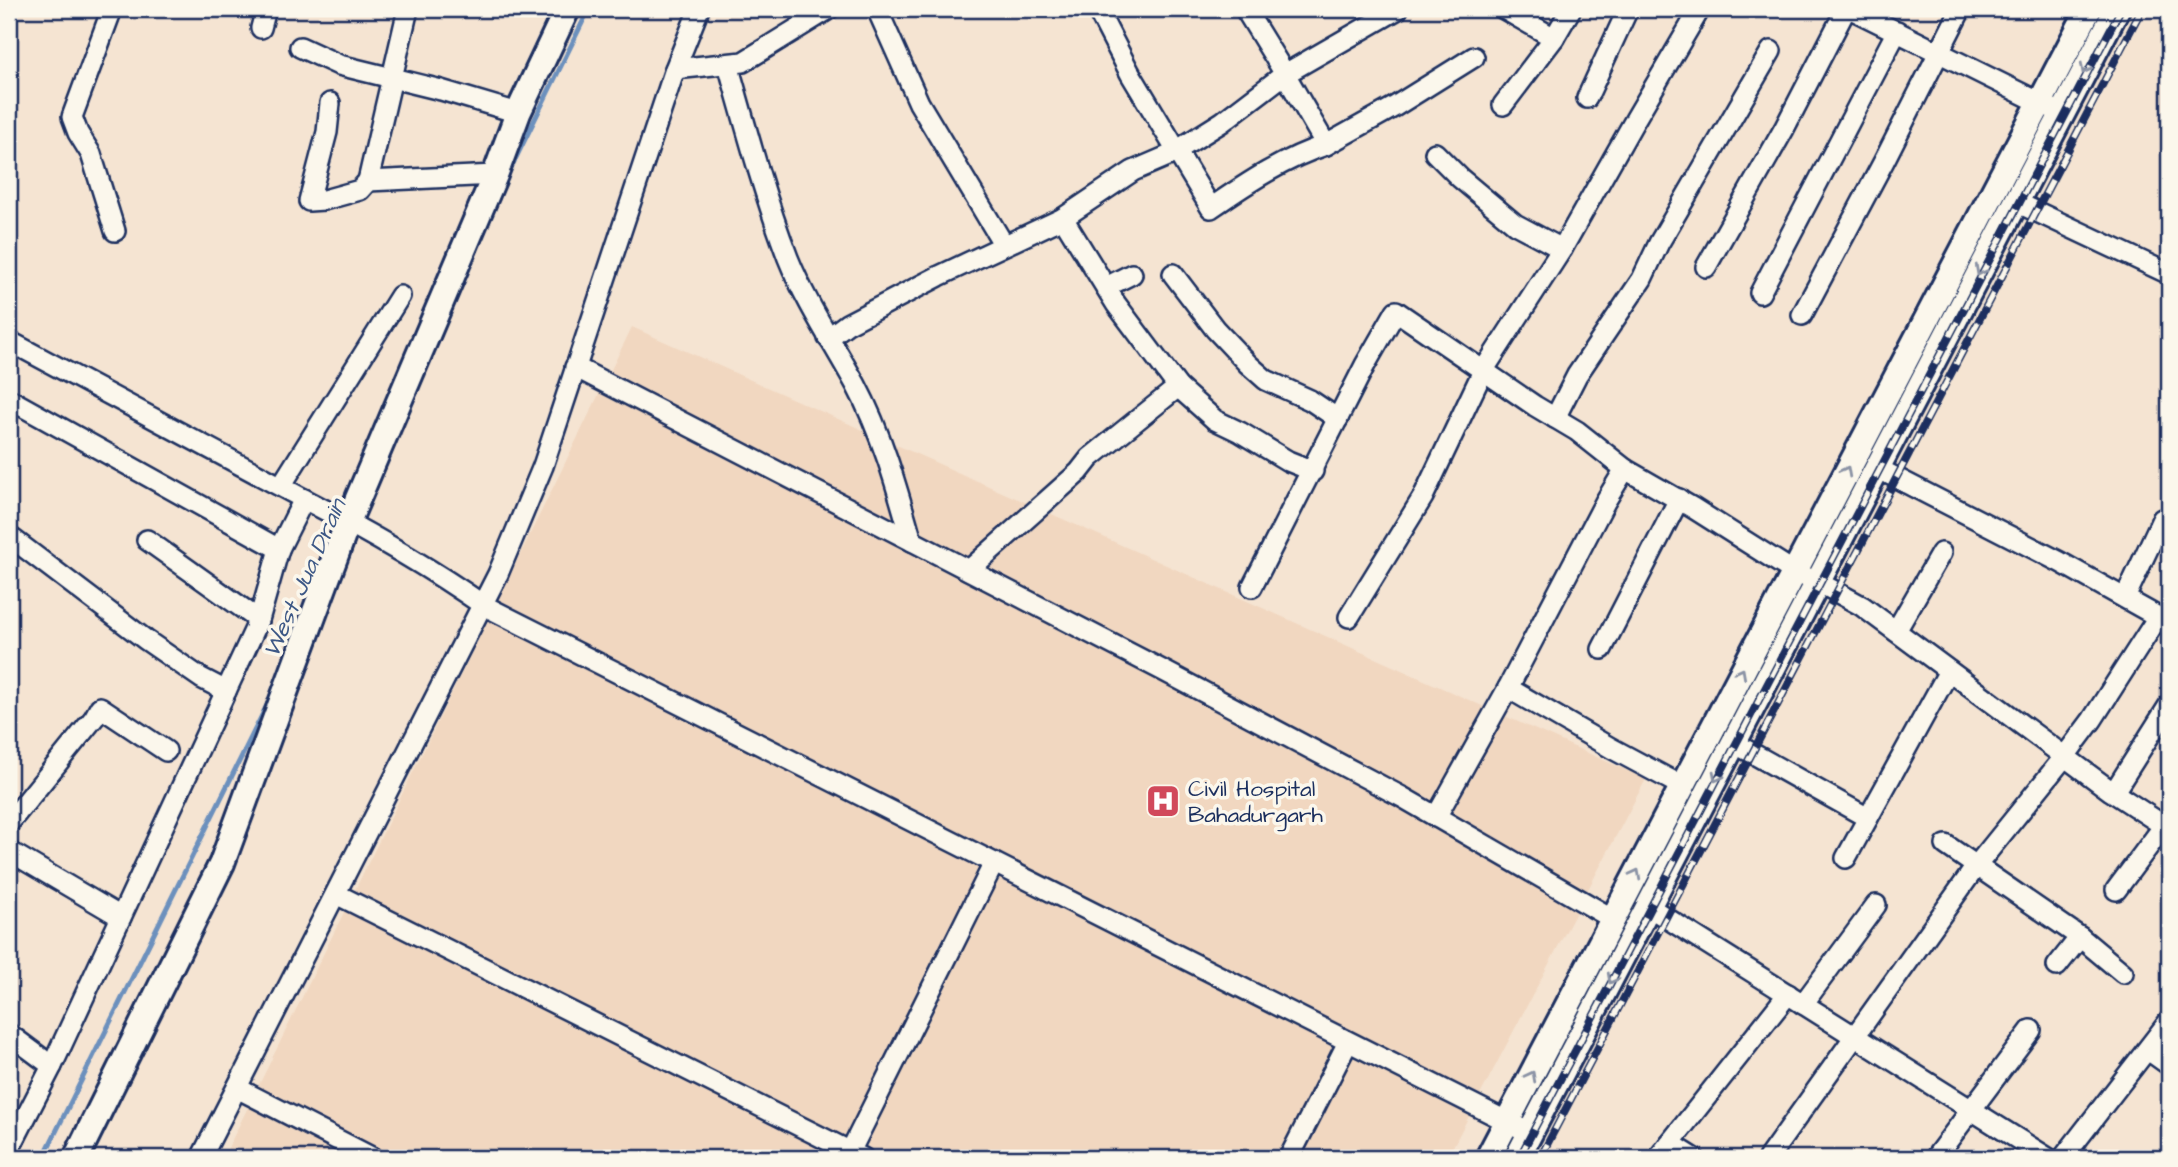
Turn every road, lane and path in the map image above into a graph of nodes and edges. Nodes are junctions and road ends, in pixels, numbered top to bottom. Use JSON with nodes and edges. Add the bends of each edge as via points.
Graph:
{"nodes":[{"id":1,"x":112,"y":9,"type":"edge"},
{"id":2,"x":408,"y":9,"type":"edge"},
{"id":3,"x":567,"y":9,"type":"edge"},
{"id":4,"x":699,"y":9,"type":"edge"},
{"id":5,"x":829,"y":9,"type":"edge"},
{"id":6,"x":877,"y":9,"type":"edge"},
{"id":7,"x":1097,"y":9,"type":"edge"},
{"id":8,"x":1245,"y":9,"type":"edge"},
{"id":9,"x":1398,"y":9,"type":"edge"},
{"id":10,"x":1504,"y":9,"type":"edge"},
{"id":11,"x":1571,"y":9,"type":"edge"},
{"id":12,"x":1628,"y":9,"type":"edge"},
{"id":13,"x":1700,"y":9,"type":"edge"},
{"id":14,"x":1849,"y":9,"type":"edge"},
{"id":15,"x":1961,"y":9,"type":"edge"},
{"id":16,"x":2089,"y":9,"type":"edge"},
{"id":17,"x":2117,"y":9,"type":"edge"},
{"id":18,"x":1897,"y":31,"type":"junction"},
{"id":19,"x":1554,"y":38,"type":"junction"},
{"id":20,"x":300,"y":47,"type":"dead end"},
{"id":21,"x":1771,"y":51,"type":"dead end"},
{"id":22,"x":1939,"y":52,"type":"junction"},
{"id":23,"x":1474,"y":57,"type":"dead end"},
{"id":24,"x":728,"y":64,"type":"junction"},
{"id":25,"x":675,"y":69,"type":"junction"},
{"id":26,"x":1285,"y":74,"type":"junction"},
{"id":27,"x":392,"y":78,"type":"junction"},
{"id":28,"x":1587,"y":98,"type":"dead end"},
{"id":29,"x":2040,"y":102,"type":"junction"},
{"id":30,"x":330,"y":103,"type":"dead end"},
{"id":31,"x":1503,"y":104,"type":"dead end"},
{"id":32,"x":518,"y":113,"type":"junction"},
{"id":33,"x":2062,"y":113,"type":"junction"},
{"id":34,"x":1326,"y":145,"type":"junction"},
{"id":35,"x":1175,"y":151,"type":"junction"},
{"id":36,"x":1435,"y":153,"type":"dead end"},
{"id":37,"x":495,"y":175,"type":"junction"},
{"id":38,"x":368,"y":181,"type":"junction"},
{"id":39,"x":2016,"y":202,"type":"junction"},
{"id":40,"x":1063,"y":218,"type":"junction"},
{"id":41,"x":115,"y":231,"type":"dead end"},
{"id":42,"x":1004,"y":245,"type":"junction"},
{"id":43,"x":1562,"y":249,"type":"junction"},
{"id":44,"x":1706,"y":267,"type":"dead end"},
{"id":45,"x":1132,"y":274,"type":"dead end"},
{"id":46,"x":1173,"y":274,"type":"dead end"},
{"id":47,"x":2169,"y":274,"type":"edge"},
{"id":48,"x":1106,"y":287,"type":"junction"},
{"id":49,"x":1760,"y":293,"type":"dead end"},
{"id":50,"x":400,"y":296,"type":"dead end"},
{"id":51,"x":1802,"y":315,"type":"dead end"},
{"id":52,"x":828,"y":338,"type":"junction"},
{"id":53,"x":9,"y":341,"type":"edge"},
{"id":54,"x":575,"y":367,"type":"junction"},
{"id":55,"x":1483,"y":372,"type":"junction"},
{"id":56,"x":1178,"y":387,"type":"junction"},
{"id":57,"x":9,"y":399,"type":"edge"},
{"id":58,"x":1555,"y":418,"type":"junction"},
{"id":59,"x":1338,"y":419,"type":"junction"},
{"id":60,"x":1877,"y":468,"type":"junction"},
{"id":61,"x":1625,"y":469,"type":"junction"},
{"id":62,"x":1312,"y":471,"type":"junction"},
{"id":63,"x":281,"y":486,"type":"junction"},
{"id":64,"x":304,"y":499,"type":"junction"},
{"id":65,"x":1679,"y":499,"type":"junction"},
{"id":66,"x":2162,"y":519,"type":"dead end"},
{"id":67,"x":348,"y":522,"type":"junction"},
{"id":68,"x":9,"y":536,"type":"edge"},
{"id":69,"x":147,"y":540,"type":"dead end"},
{"id":70,"x":912,"y":541,"type":"junction"},
{"id":71,"x":279,"y":549,"type":"junction"},
{"id":72,"x":1941,"y":553,"type":"dead end"},
{"id":73,"x":969,"y":570,"type":"junction"},
{"id":74,"x":1794,"y":572,"type":"junction"},
{"id":75,"x":1818,"y":582,"type":"junction"},
{"id":76,"x":1252,"y":587,"type":"dead end"},
{"id":77,"x":2125,"y":598,"type":"junction"},
{"id":78,"x":483,"y":604,"type":"junction"},
{"id":79,"x":1349,"y":617,"type":"dead end"},
{"id":80,"x":259,"y":620,"type":"junction"},
{"id":81,"x":2164,"y":620,"type":"edge"},
{"id":82,"x":1896,"y":631,"type":"junction"},
{"id":83,"x":1602,"y":649,"type":"dead end"},
{"id":84,"x":1949,"y":671,"type":"junction"},
{"id":85,"x":1508,"y":688,"type":"junction"},
{"id":86,"x":226,"y":691,"type":"junction"},
{"id":87,"x":2169,"y":705,"type":"edge"},
{"id":88,"x":1734,"y":743,"type":"junction"},
{"id":89,"x":166,"y":751,"type":"dead end"},
{"id":90,"x":2065,"y":756,"type":"junction"},
{"id":91,"x":1682,"y":786,"type":"junction"},
{"id":92,"x":2114,"y":792,"type":"junction"},
{"id":93,"x":1436,"y":817,"type":"junction"},
{"id":94,"x":1868,"y":818,"type":"junction"},
{"id":95,"x":9,"y":823,"type":"edge"},
{"id":96,"x":2168,"y":824,"type":"edge"},
{"id":97,"x":1946,"y":845,"type":"dead end"},
{"id":98,"x":9,"y":851,"type":"edge"},
{"id":99,"x":1846,"y":858,"type":"dead end"},
{"id":100,"x":994,"y":863,"type":"junction"},
{"id":101,"x":1977,"y":865,"type":"junction"},
{"id":102,"x":2116,"y":890,"type":"dead end"},
{"id":103,"x":336,"y":894,"type":"junction"},
{"id":104,"x":1876,"y":905,"type":"dead end"},
{"id":105,"x":1649,"y":907,"type":"junction"},
{"id":106,"x":121,"y":917,"type":"junction"},
{"id":107,"x":1613,"y":919,"type":"junction"},
{"id":108,"x":2080,"y":937,"type":"junction"},
{"id":109,"x":2057,"y":966,"type":"dead end"},
{"id":110,"x":2123,"y":972,"type":"dead end"},
{"id":111,"x":1796,"y":999,"type":"junction"},
{"id":112,"x":2169,"y":1021,"type":"edge"},
{"id":113,"x":2031,"y":1030,"type":"dead end"},
{"id":114,"x":9,"y":1034,"type":"edge"},
{"id":115,"x":1855,"y":1036,"type":"junction"},
{"id":116,"x":1349,"y":1042,"type":"junction"},
{"id":117,"x":2148,"y":1050,"type":"junction"},
{"id":118,"x":2169,"y":1065,"type":"edge"},
{"id":119,"x":52,"y":1066,"type":"junction"},
{"id":120,"x":237,"y":1088,"type":"junction"},
{"id":121,"x":1972,"y":1110,"type":"junction"},
{"id":122,"x":1507,"y":1121,"type":"junction"},
{"id":123,"x":1530,"y":1133,"type":"junction"},
{"id":124,"x":1670,"y":1143,"type":"junction"},
{"id":125,"x":9,"y":1150,"type":"edge"},
{"id":126,"x":857,"y":1155,"type":"edge"},
{"id":127,"x":76,"y":1158,"type":"edge"},
{"id":128,"x":201,"y":1158,"type":"edge"},
{"id":129,"x":373,"y":1158,"type":"edge"},
{"id":130,"x":1289,"y":1158,"type":"edge"},
{"id":131,"x":1488,"y":1158,"type":"edge"},
{"id":132,"x":1517,"y":1158,"type":"edge"},
{"id":133,"x":1658,"y":1158,"type":"edge"},
{"id":134,"x":1694,"y":1158,"type":"edge"},
{"id":135,"x":1768,"y":1158,"type":"edge"},
{"id":136,"x":1935,"y":1158,"type":"edge"},
{"id":137,"x":2048,"y":1158,"type":"edge"},
{"id":138,"x":2063,"y":1158,"type":"edge"}],
"edges":[{"from":1,"to":41,"type":"street","via":[[72,117],[91,154]]},
{"from":2,"to":27,"type":"street"},
{"from":3,"to":32,"type":"main road"},
{"from":4,"to":25,"type":"street"},
{"from":5,"to":24,"type":"street","via":[[743,62]]},
{"from":6,"to":42,"type":"street","via":[[919,103]]},
{"from":7,"to":35,"type":"street"},
{"from":8,"to":26,"type":"street"},
{"from":9,"to":26,"type":"street"},
{"from":10,"to":19,"type":"street"},
{"from":11,"to":19,"type":"street"},
{"from":12,"to":28,"type":"street"},
{"from":13,"to":43,"type":"street"},
{"from":14,"to":18,"type":"street"},
{"from":14,"to":44,"type":"street"},
{"from":15,"to":22,"type":"street"},
{"from":16,"to":29,"type":"main road"},
{"from":17,"to":33,"type":"main road","one_way":true},
{"from":18,"to":22,"type":"street"},
{"from":18,"to":49,"type":"street"},
{"from":19,"to":31,"type":"street"},
{"from":20,"to":27,"type":"street","via":[[339,65]]},
{"from":21,"to":58,"type":"street","via":[[1642,279],[1577,375]]},
{"from":22,"to":29,"type":"street"},
{"from":22,"to":51,"type":"street"},
{"from":23,"to":34,"type":"street"},
{"from":24,"to":25,"type":"street"},
{"from":24,"to":52,"type":"street","via":[[789,259]]},
{"from":25,"to":54,"type":"street"},
{"from":26,"to":34,"type":"street"},
{"from":26,"to":35,"type":"street"},
{"from":27,"to":32,"type":"street"},
{"from":27,"to":38,"type":"street"},
{"from":29,"to":33,"type":"street"},
{"from":74,"to":29,"type":"main road","one_way":true},
{"from":30,"to":38,"type":"street","via":[[309,201],[360,190]]},
{"from":32,"to":37,"type":"main road"},
{"from":33,"to":39,"type":"main road"},
{"from":34,"to":35,"type":"street","via":[[1275,168],[1211,208]]},
{"from":35,"to":40,"type":"street","via":[[1133,171]]},
{"from":36,"to":43,"type":"street","via":[[1515,224]]},
{"from":37,"to":38,"type":"street"},
{"from":37,"to":67,"type":"main road"},
{"from":39,"to":47,"type":"street"},
{"from":39,"to":60,"type":"main road","one_way":true},
{"from":40,"to":42,"type":"street"},
{"from":40,"to":48,"type":"street"},
{"from":42,"to":52,"type":"street","via":[[847,324]]},
{"from":43,"to":55,"type":"street"},
{"from":45,"to":48,"type":"street"},
{"from":46,"to":59,"type":"street","via":[[1215,329],[1266,380]]},
{"from":48,"to":56,"type":"street"},
{"from":50,"to":63,"type":"street"},
{"from":52,"to":70,"type":"street","via":[[857,387],[893,472]]},
{"from":53,"to":63,"type":"street"},
{"from":54,"to":70,"type":"street"},
{"from":54,"to":78,"type":"street","via":[[543,466]]},
{"from":55,"to":58,"type":"street"},
{"from":55,"to":59,"type":"street","via":[[1396,311]]},
{"from":55,"to":79,"type":"street","via":[[1423,497]]},
{"from":56,"to":62,"type":"street","via":[[1215,420]]},
{"from":56,"to":73,"type":"street","via":[[1090,458]]},
{"from":57,"to":71,"type":"street"},
{"from":58,"to":61,"type":"street"},
{"from":59,"to":62,"type":"street"},
{"from":60,"to":75,"type":"main road"},
{"from":60,"to":77,"type":"street"},
{"from":61,"to":65,"type":"street"},
{"from":61,"to":85,"type":"street"},
{"from":62,"to":76,"type":"street"},
{"from":63,"to":64,"type":"street"},
{"from":64,"to":67,"type":"street"},
{"from":64,"to":71,"type":"street"},
{"from":65,"to":74,"type":"street"},
{"from":65,"to":83,"type":"street"},
{"from":66,"to":77,"type":"street"},
{"from":67,"to":78,"type":"street","via":[[434,570]]},
{"from":67,"to":127,"type":"main road","via":[[222,863]]},
{"from":68,"to":86,"type":"street","via":[[146,640]]},
{"from":69,"to":80,"type":"street"},
{"from":70,"to":73,"type":"street"},
{"from":71,"to":80,"type":"street"},
{"from":72,"to":82,"type":"street"},
{"from":73,"to":93,"type":"street"},
{"from":74,"to":75,"type":"street"},
{"from":91,"to":74,"type":"main road","one_way":true},
{"from":75,"to":82,"type":"street"},
{"from":75,"to":88,"type":"main road"},
{"from":77,"to":81,"type":"street"},
{"from":78,"to":100,"type":"street"},
{"from":78,"to":103,"type":"street"},
{"from":80,"to":86,"type":"street"},
{"from":81,"to":90,"type":"street"},
{"from":82,"to":84,"type":"street"},
{"from":84,"to":90,"type":"street"},
{"from":84,"to":94,"type":"street"},
{"from":85,"to":91,"type":"street"},
{"from":85,"to":93,"type":"street"},
{"from":86,"to":106,"type":"street"},
{"from":87,"to":92,"type":"street"},
{"from":88,"to":94,"type":"street"},
{"from":88,"to":105,"type":"main road","one_way":true},
{"from":89,"to":95,"type":"street","via":[[100,707]]},
{"from":90,"to":92,"type":"street"},
{"from":90,"to":101,"type":"street"},
{"from":107,"to":91,"type":"main road","one_way":true},
{"from":92,"to":96,"type":"street"},
{"from":93,"to":107,"type":"street"},
{"from":94,"to":99,"type":"street"},
{"from":96,"to":102,"type":"street"},
{"from":97,"to":101,"type":"street"},
{"from":98,"to":106,"type":"street"},
{"from":100,"to":116,"type":"street"},
{"from":100,"to":126,"type":"street"},
{"from":101,"to":108,"type":"street"},
{"from":101,"to":115,"type":"street"},
{"from":103,"to":120,"type":"street"},
{"from":103,"to":126,"type":"street"},
{"from":104,"to":111,"type":"street"},
{"from":105,"to":111,"type":"street"},
{"from":105,"to":123,"type":"main road","one_way":true},
{"from":106,"to":119,"type":"street"},
{"from":122,"to":107,"type":"main road","one_way":true},
{"from":108,"to":109,"type":"street"},
{"from":108,"to":110,"type":"street"},
{"from":111,"to":115,"type":"street"},
{"from":111,"to":124,"type":"street"},
{"from":112,"to":117,"type":"street"},
{"from":113,"to":121,"type":"street"},
{"from":114,"to":119,"type":"street"},
{"from":115,"to":121,"type":"street"},
{"from":115,"to":135,"type":"street"},
{"from":116,"to":122,"type":"street"},
{"from":116,"to":130,"type":"street"},
{"from":117,"to":118,"type":"street"},
{"from":117,"to":138,"type":"street"},
{"from":119,"to":125,"type":"street"},
{"from":120,"to":128,"type":"street"},
{"from":120,"to":129,"type":"street"},
{"from":121,"to":136,"type":"street"},
{"from":121,"to":137,"type":"street"},
{"from":122,"to":123,"type":"street"},
{"from":122,"to":131,"type":"main road"},
{"from":123,"to":132,"type":"main road"},
{"from":124,"to":133,"type":"street"},
{"from":124,"to":134,"type":"street"}]}
